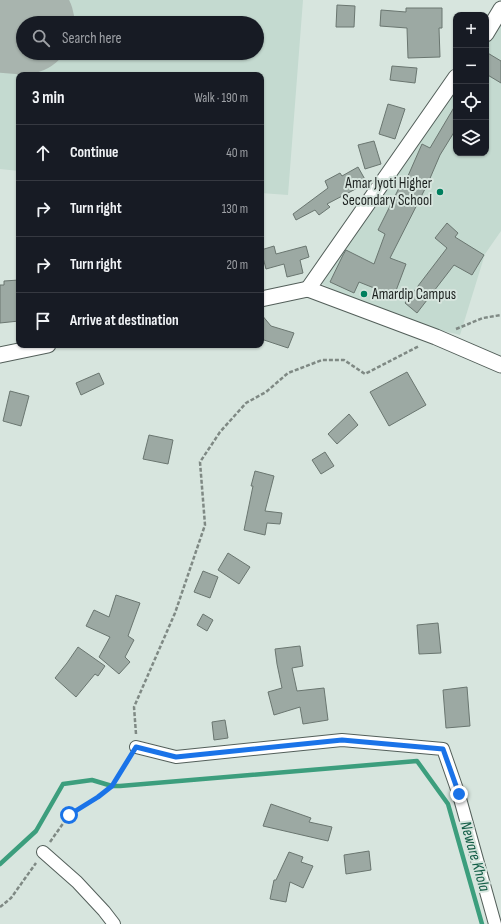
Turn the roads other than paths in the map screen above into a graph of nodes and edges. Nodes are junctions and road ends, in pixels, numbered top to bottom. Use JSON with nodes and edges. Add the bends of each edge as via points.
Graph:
{"nodes":[{"id":1,"x":501,"y":9,"type":"edge"},
{"id":2,"x":489,"y":29,"type":"edge"},
{"id":3,"x":453,"y":81,"type":"edge"},
{"id":4,"x":308,"y":289,"type":"junction"},
{"id":5,"x":264,"y":298,"type":"edge"},
{"id":6,"x":34,"y":348,"type":"edge"},
{"id":7,"x":0,"y":355,"type":"edge"},
{"id":8,"x":501,"y":365,"type":"edge"},
{"id":9,"x":136,"y":747,"type":"road end"},
{"id":10,"x":43,"y":852,"type":"road end"},
{"id":11,"x":114,"y":924,"type":"edge"},
{"id":12,"x":495,"y":924,"type":"edge"}],
"edges":[{"from":1,"to":2,"type":"street"},
{"from":3,"to":4,"type":"street"},
{"from":4,"to":5,"type":"street"},
{"from":4,"to":8,"type":"street","via":[[436,337]]},
{"from":6,"to":7,"type":"street"},
{"from":9,"to":12,"type":"street","via":[[176,757],[342,740],[443,749],[459,794]]},
{"from":10,"to":11,"type":"street","via":[[77,882]]}]}
